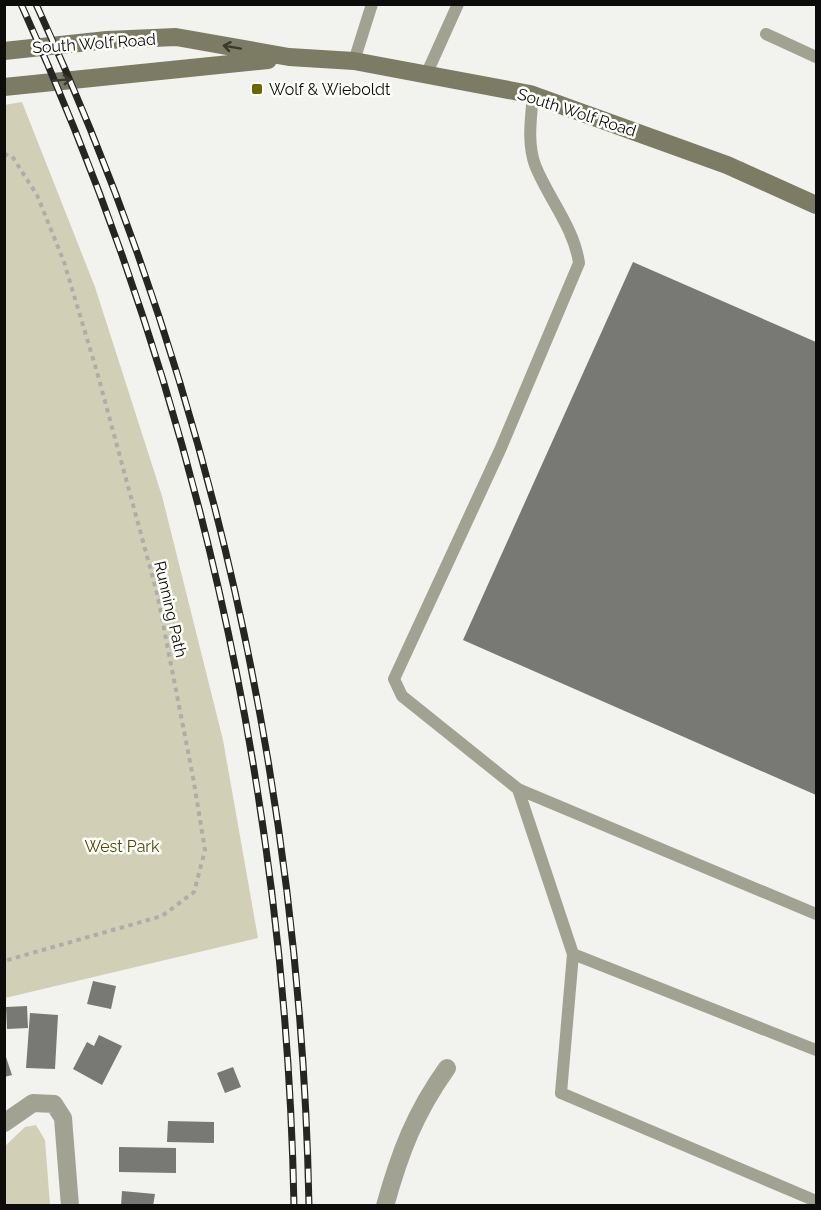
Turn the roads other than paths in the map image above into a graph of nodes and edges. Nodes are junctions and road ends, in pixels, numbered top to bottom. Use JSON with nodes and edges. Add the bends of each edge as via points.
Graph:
{"nodes":[{"id":1,"x":372,"y":4,"type":"edge"},
{"id":2,"x":458,"y":4,"type":"edge"},
{"id":3,"x":766,"y":34,"type":"dead end"},
{"id":4,"x":4,"y":51,"type":"edge"},
{"id":5,"x":290,"y":57,"type":"junction"},
{"id":6,"x":816,"y":57,"type":"edge"},
{"id":7,"x":354,"y":61,"type":"junction"},
{"id":8,"x":426,"y":75,"type":"junction"},
{"id":9,"x":4,"y":87,"type":"edge"},
{"id":10,"x":533,"y":95,"type":"junction"},
{"id":11,"x":816,"y":205,"type":"edge"},
{"id":12,"x":518,"y":789,"type":"junction"},
{"id":13,"x":816,"y":914,"type":"edge"},
{"id":14,"x":573,"y":954,"type":"junction"},
{"id":15,"x":816,"y":1050,"type":"edge"},
{"id":16,"x":447,"y":1068,"type":"dead end"},
{"id":17,"x":4,"y":1124,"type":"edge"},
{"id":18,"x":816,"y":1201,"type":"edge"},
{"id":19,"x":70,"y":1206,"type":"edge"},
{"id":20,"x":385,"y":1206,"type":"edge"}],
"edges":[{"from":1,"to":7,"type":"lane"},
{"from":2,"to":8,"type":"lane"},
{"from":3,"to":6,"type":"lane"},
{"from":5,"to":4,"type":"main road","name":"South Wolf Road","one_way":true,"via":[[176,38],[107,40]]},
{"from":5,"to":7,"type":"main road","name":"South Wolf Road"},
{"from":9,"to":5,"type":"main road","name":"South Wolf Road","one_way":true},
{"from":7,"to":8,"type":"main road","name":"South Wolf Road"},
{"from":8,"to":10,"type":"main road","name":"South Wolf Road"},
{"from":10,"to":11,"type":"main road","name":"South Wolf Road","via":[[727,165]]},
{"from":10,"to":12,"type":"lane","via":[[529,135],[535,164],[576,246],[579,263],[500,450],[394,679],[402,696]]},
{"from":12,"to":13,"type":"lane"},
{"from":12,"to":14,"type":"lane"},
{"from":14,"to":15,"type":"lane"},
{"from":14,"to":18,"type":"lane","via":[[561,1094]]},
{"from":16,"to":20,"type":"street","via":[[409,1130]]},
{"from":17,"to":19,"type":"street","via":[[33,1103],[54,1104],[63,1119]]}]}
